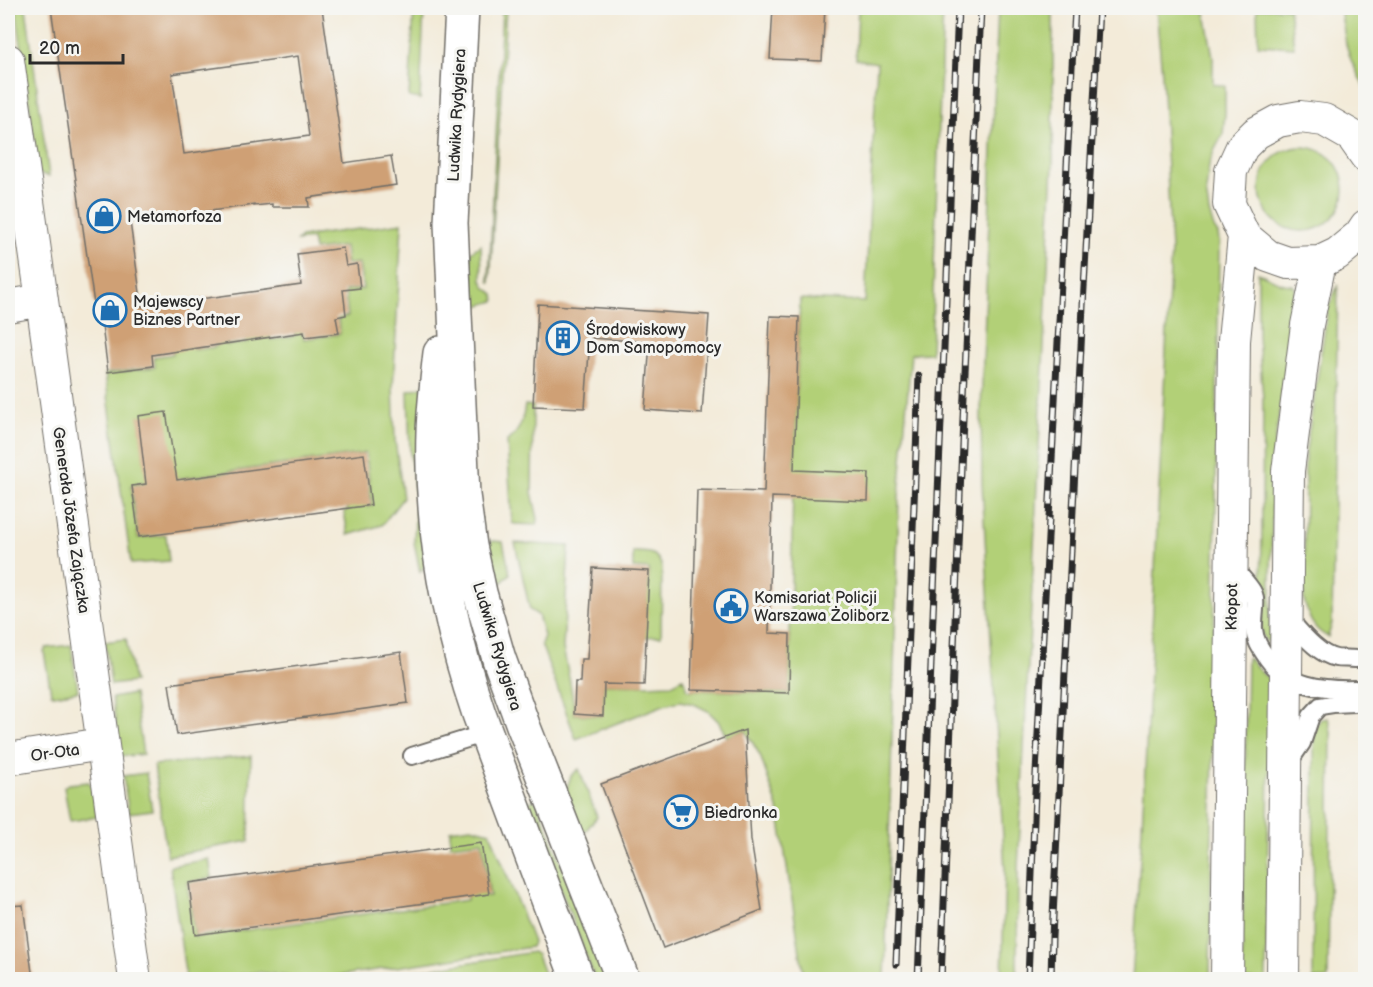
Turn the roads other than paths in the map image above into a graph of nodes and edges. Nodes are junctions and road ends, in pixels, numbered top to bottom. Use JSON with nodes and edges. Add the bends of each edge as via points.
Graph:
{"nodes":[{"id":1,"x":462,"y":8,"type":"edge"},
{"id":2,"x":8,"y":60,"type":"edge"},
{"id":3,"x":1365,"y":156,"type":"edge"},
{"id":4,"x":1365,"y":226,"type":"edge"},
{"id":5,"x":1244,"y":236,"type":"junction"},
{"id":6,"x":1320,"y":262,"type":"junction"},
{"id":7,"x":42,"y":300,"type":"junction"},
{"id":8,"x":8,"y":306,"type":"edge"},
{"id":9,"x":452,"y":530,"type":"junction"},
{"id":10,"x":1231,"y":565,"type":"junction"},
{"id":11,"x":1287,"y":618,"type":"junction"},
{"id":12,"x":1356,"y":659,"type":"dead end"},
{"id":13,"x":1286,"y":677,"type":"junction"},
{"id":14,"x":486,"y":733,"type":"junction"},
{"id":15,"x":102,"y":744,"type":"junction"},
{"id":16,"x":412,"y":756,"type":"dead end"},
{"id":17,"x":8,"y":759,"type":"edge"},
{"id":18,"x":1285,"y":768,"type":"junction"},
{"id":19,"x":135,"y":980,"type":"edge"},
{"id":20,"x":578,"y":980,"type":"edge"},
{"id":21,"x":623,"y":980,"type":"edge"},
{"id":22,"x":1227,"y":980,"type":"edge"},
{"id":23,"x":1283,"y":980,"type":"edge"}],
"edges":[{"from":1,"to":9,"type":"street","name":"Ludwika Rydygiera","via":[[451,223],[433,430],[433,491]]},
{"from":2,"to":7,"type":"street","name":"Generała Józefa Zajączka"},
{"from":3,"to":5,"type":"street","via":[[1352,136],[1324,120],[1300,117],[1278,121],[1257,133],[1242,147],[1231,171],[1229,204]]},
{"from":4,"to":6,"type":"street","via":[[1337,254]]},
{"from":5,"to":6,"type":"street","via":[[1268,256],[1288,262]]},
{"from":5,"to":10,"type":"street","name":"Kłopot","via":[[1234,341]]},
{"from":6,"to":11,"type":"street","via":[[1306,325],[1288,471]]},
{"from":7,"to":8,"type":"street"},
{"from":7,"to":15,"type":"street","name":"Generała Józefa Zajączka"},
{"from":9,"to":14,"type":"street","name":"Ludwika Rydygiera","via":[[457,642]]},
{"from":9,"to":21,"type":"street","name":"Ludwika Rydygiera","via":[[480,593],[523,725]]},
{"from":10,"to":13,"type":"lane","via":[[1255,594],[1254,630],[1259,647]]},
{"from":10,"to":22,"type":"street","name":"Kłopot"},
{"from":11,"to":12,"type":"lane","via":[[1319,650],[1334,658]]},
{"from":11,"to":13,"type":"street"},
{"from":13,"to":18,"type":"street"},
{"from":13,"to":18,"type":"lane","via":[[1355,696],[1316,709],[1302,743]]},
{"from":14,"to":16,"type":"lane"},
{"from":14,"to":20,"type":"street","name":"Ludwika Rydygiera"},
{"from":15,"to":17,"type":"street","name":"Or-Ota"},
{"from":15,"to":19,"type":"street","name":"Generała Józefa Zajączka"},
{"from":18,"to":23,"type":"street"}]}
